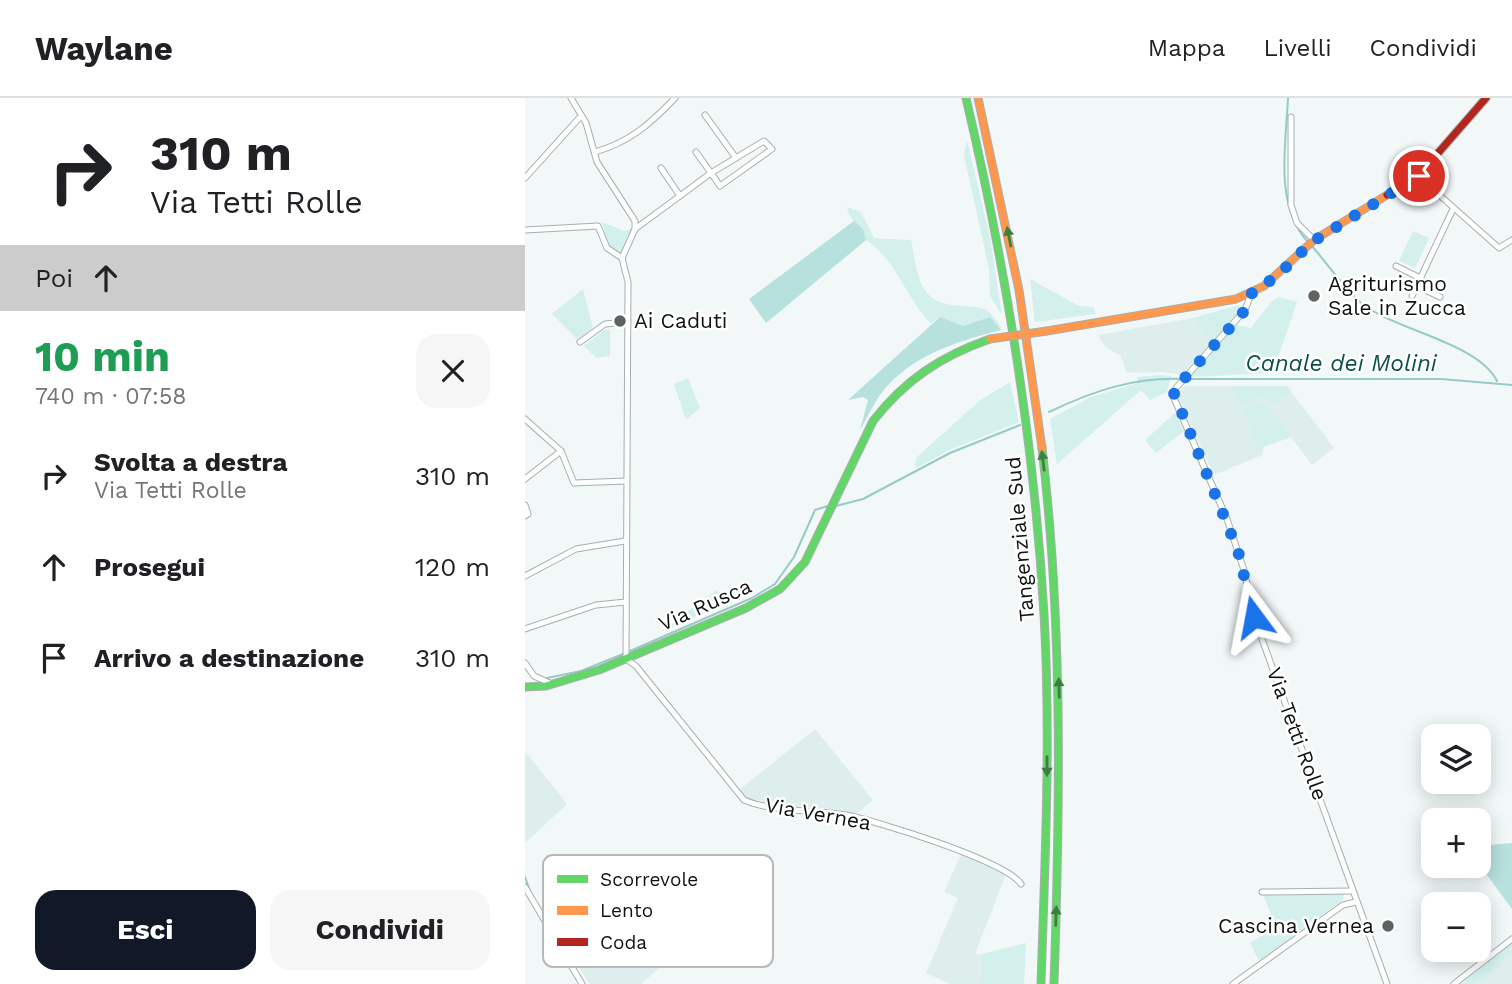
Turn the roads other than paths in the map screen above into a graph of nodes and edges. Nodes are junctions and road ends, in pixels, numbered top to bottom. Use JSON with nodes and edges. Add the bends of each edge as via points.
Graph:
{"nodes":[{"id":1,"x":571,"y":98,"type":"edge"},
{"id":2,"x":675,"y":98,"type":"edge"},
{"id":3,"x":966,"y":98,"type":"edge"},
{"id":4,"x":978,"y":98,"type":"edge"},
{"id":5,"x":1486,"y":98,"type":"edge"},
{"id":6,"x":705,"y":115,"type":"dead end"},
{"id":7,"x":582,"y":116,"type":"junction"},
{"id":8,"x":1291,"y":117,"type":"dead end"},
{"id":9,"x":595,"y":152,"type":"junction"},
{"id":10,"x":696,"y":152,"type":"dead end"},
{"id":11,"x":736,"y":158,"type":"junction"},
{"id":12,"x":661,"y":168,"type":"dead end"},
{"id":13,"x":711,"y":173,"type":"junction"},
{"id":14,"x":1419,"y":176,"type":"junction"},
{"id":15,"x":525,"y":178,"type":"edge"},
{"id":16,"x":680,"y":196,"type":"junction"},
{"id":17,"x":1453,"y":209,"type":"junction"},
{"id":18,"x":635,"y":229,"type":"junction"},
{"id":19,"x":525,"y":230,"type":"edge"},
{"id":20,"x":1512,"y":240,"type":"edge"},
{"id":21,"x":1310,"y":243,"type":"junction"},
{"id":22,"x":622,"y":258,"type":"junction"},
{"id":23,"x":1396,"y":266,"type":"dead end"},
{"id":24,"x":1420,"y":278,"type":"junction"},
{"id":25,"x":1417,"y":286,"type":"junction"},
{"id":26,"x":1251,"y":294,"type":"junction"},
{"id":27,"x":1412,"y":296,"type":"dead end"},
{"id":28,"x":1440,"y":297,"type":"dead end"},
{"id":29,"x":628,"y":322,"type":"junction"},
{"id":30,"x":580,"y":342,"type":"dead end"},
{"id":31,"x":525,"y":419,"type":"edge"},
{"id":32,"x":561,"y":451,"type":"junction"},
{"id":33,"x":525,"y":478,"type":"edge"},
{"id":34,"x":626,"y":481,"type":"junction"},
{"id":35,"x":525,"y":505,"type":"edge"},
{"id":36,"x":525,"y":516,"type":"edge"},
{"id":37,"x":625,"y":541,"type":"junction"},
{"id":38,"x":525,"y":576,"type":"edge"},
{"id":39,"x":625,"y":602,"type":"junction"},
{"id":40,"x":525,"y":629,"type":"edge"},
{"id":41,"x":626,"y":659,"type":"junction"},
{"id":42,"x":525,"y":663,"type":"edge"},
{"id":43,"x":525,"y":670,"type":"edge"},
{"id":44,"x":533,"y":674,"type":"junction"},
{"id":45,"x":555,"y":684,"type":"junction"},
{"id":46,"x":528,"y":686,"type":"edge"},
{"id":47,"x":1021,"y":884,"type":"dead end"},
{"id":48,"x":525,"y":887,"type":"edge"},
{"id":49,"x":1351,"y":891,"type":"junction"},
{"id":50,"x":1262,"y":892,"type":"dead end"},
{"id":51,"x":1356,"y":902,"type":"junction"},
{"id":52,"x":543,"y":918,"type":"edge"},
{"id":53,"x":1512,"y":939,"type":"edge"},
{"id":54,"x":572,"y":967,"type":"edge"},
{"id":55,"x":582,"y":984,"type":"edge"},
{"id":56,"x":1041,"y":984,"type":"edge"},
{"id":57,"x":1054,"y":984,"type":"edge"},
{"id":58,"x":1233,"y":984,"type":"edge"},
{"id":59,"x":1387,"y":984,"type":"edge"},
{"id":60,"x":1454,"y":984,"type":"edge"}],
"edges":[{"from":1,"to":7,"type":"street"},
{"from":2,"to":9,"type":"street","via":[[644,131]]},
{"from":3,"to":56,"type":"main road","name":"Tangenziale Sud","one_way":true,"via":[[1011,317],[1040,554],[1047,706]]},
{"from":57,"to":4,"type":"main road","name":"Tangenziale Sud","one_way":true,"via":[[1059,717],[1051,538],[1027,339]]},
{"from":5,"to":14,"type":"main road"},
{"from":6,"to":11,"type":"street"},
{"from":7,"to":9,"type":"street"},
{"from":7,"to":15,"type":"street"},
{"from":8,"to":21,"type":"street","via":[[1291,205]]},
{"from":9,"to":18,"type":"street","via":[[629,209]]},
{"from":10,"to":13,"type":"street"},
{"from":11,"to":13,"type":"street"},
{"from":11,"to":13,"type":"street","via":[[764,141],[772,149],[720,186]]},
{"from":12,"to":16,"type":"street"},
{"from":13,"to":16,"type":"street"},
{"from":14,"to":17,"type":"street"},
{"from":14,"to":21,"type":"main road"},
{"from":16,"to":18,"type":"street"},
{"from":17,"to":20,"type":"street","via":[[1499,248]]},
{"from":17,"to":24,"type":"street"},
{"from":18,"to":22,"type":"street"},
{"from":19,"to":22,"type":"street","via":[[598,226],[607,248]]},
{"from":21,"to":26,"type":"main road"},
{"from":22,"to":29,"type":"street","via":[[628,282]]},
{"from":23,"to":24,"type":"street"},
{"from":24,"to":25,"type":"street"},
{"from":25,"to":27,"type":"street"},
{"from":25,"to":28,"type":"street"},
{"from":26,"to":41,"type":"main road","name":"Via Rusca","bridge":true,"via":[[990,340],[952,351],[887,401],[805,562],[780,589]]},
{"from":26,"to":49,"type":"street","name":"Via Tetti Rolle","via":[[1245,310],[1173,396],[1238,551],[1254,617]]},
{"from":29,"to":30,"type":"street","via":[[605,324]]},
{"from":29,"to":34,"type":"street"},
{"from":31,"to":32,"type":"street"},
{"from":32,"to":33,"type":"street"},
{"from":32,"to":34,"type":"street","via":[[574,483]]},
{"from":34,"to":37,"type":"street"},
{"from":35,"to":36,"type":"street"},
{"from":37,"to":38,"type":"street","via":[[576,549]]},
{"from":37,"to":39,"type":"street"},
{"from":39,"to":40,"type":"street","via":[[596,605]]},
{"from":39,"to":41,"type":"street"},
{"from":41,"to":45,"type":"main road","name":"Via Rusca"},
{"from":41,"to":47,"type":"street","name":"Via Vernea","via":[[744,800],[862,819],[988,861]]},
{"from":42,"to":44,"type":"street"},
{"from":43,"to":44,"type":"street"},
{"from":44,"to":45,"type":"street"},
{"from":44,"to":46,"type":"street"},
{"from":45,"to":46,"type":"main road","name":"Via Rusca"},
{"from":48,"to":52,"type":"street"},
{"from":49,"to":50,"type":"street"},
{"from":49,"to":51,"type":"street"},
{"from":51,"to":58,"type":"street","via":[[1343,905]]},
{"from":51,"to":59,"type":"street"},
{"from":53,"to":60,"type":"street"},
{"from":54,"to":55,"type":"street"}]}
